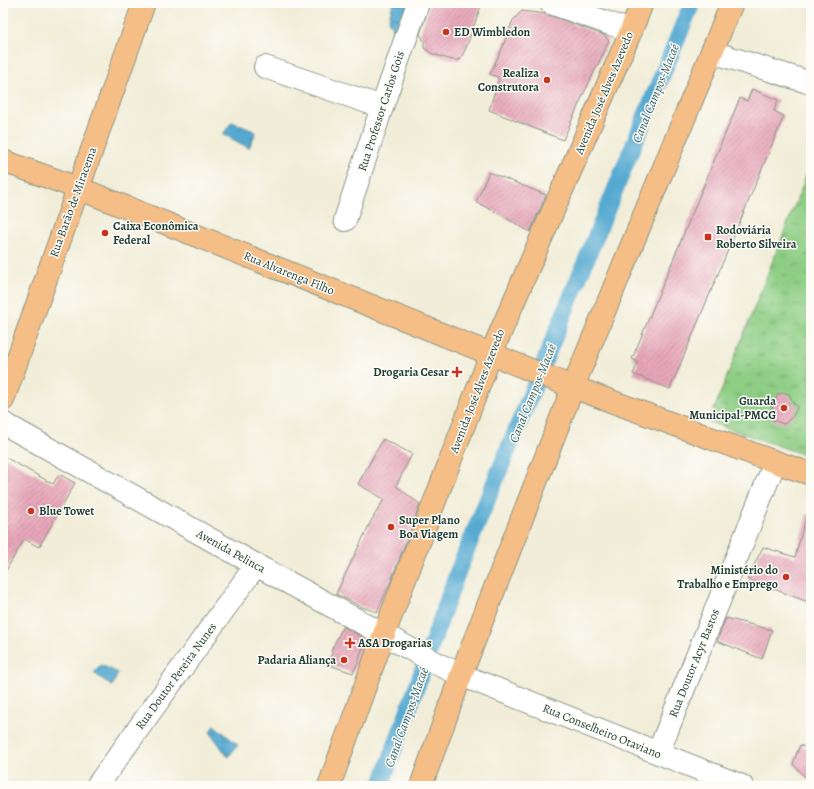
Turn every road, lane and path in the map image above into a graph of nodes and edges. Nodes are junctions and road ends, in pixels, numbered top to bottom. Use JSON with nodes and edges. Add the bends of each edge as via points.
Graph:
{"nodes":[{"id":1,"x":144,"y":3,"type":"edge"},
{"id":2,"x":418,"y":3,"type":"edge"},
{"id":3,"x":551,"y":3,"type":"edge"},
{"id":4,"x":642,"y":3,"type":"edge"},
{"id":5,"x":732,"y":3,"type":"edge"},
{"id":6,"x":632,"y":31,"type":"junction"},
{"id":7,"x":712,"y":52,"type":"junction"},
{"id":8,"x":265,"y":67,"type":"dead end"},
{"id":9,"x":811,"y":83,"type":"edge"},
{"id":10,"x":382,"y":107,"type":"junction"},
{"id":11,"x":3,"y":161,"type":"edge"},
{"id":12,"x":78,"y":188,"type":"junction"},
{"id":13,"x":345,"y":220,"type":"dead end"},
{"id":14,"x":491,"y":354,"type":"junction"},
{"id":15,"x":573,"y":387,"type":"junction"},
{"id":16,"x":3,"y":400,"type":"edge"},
{"id":17,"x":3,"y":423,"type":"edge"},
{"id":18,"x":776,"y":462,"type":"junction"},
{"id":19,"x":811,"y":474,"type":"edge"},
{"id":20,"x":256,"y":566,"type":"junction"},
{"id":21,"x":384,"y":634,"type":"junction"},
{"id":22,"x":461,"y":675,"type":"junction"},
{"id":23,"x":658,"y":753,"type":"junction"},
{"id":24,"x":96,"y":786,"type":"edge"},
{"id":25,"x":329,"y":786,"type":"edge"},
{"id":26,"x":421,"y":786,"type":"edge"},
{"id":27,"x":742,"y":786,"type":"edge"}],
"edges":[{"from":1,"to":12,"type":"main road","name":"Rua Barão de Miracema"},
{"from":2,"to":10,"type":"street","name":"Rua Professor Carlos Gois"},
{"from":3,"to":6,"type":"street"},
{"from":4,"to":6,"type":"main road","name":"Avenida José Alves Azevedo"},
{"from":5,"to":7,"type":"main road"},
{"from":6,"to":14,"type":"main road","name":"Avenida José Alves Azevedo"},
{"from":7,"to":9,"type":"street"},
{"from":7,"to":15,"type":"main road"},
{"from":8,"to":10,"type":"street"},
{"from":10,"to":13,"type":"street","name":"Rua Professor Carlos Gois"},
{"from":11,"to":12,"type":"main road","name":"Rua Alvarenga Filho"},
{"from":12,"to":14,"type":"main road","name":"Rua Alvarenga Filho"},
{"from":12,"to":16,"type":"main road","name":"Rua Barão de Miracema"},
{"from":14,"to":15,"type":"main road","name":"Rua Alvarenga Filho"},
{"from":14,"to":21,"type":"main road","name":"Avenida José Alves Azevedo"},
{"from":15,"to":18,"type":"main road","name":"Rua Alvarenga Filho"},
{"from":15,"to":22,"type":"main road"},
{"from":17,"to":20,"type":"street","name":"Avenida Pelinca"},
{"from":18,"to":19,"type":"main road","name":"Rua Alvarenga Filho"},
{"from":18,"to":23,"type":"street","name":"Rua Doutor Acyr Bastos"},
{"from":20,"to":21,"type":"street","name":"Avenida Pelinca"},
{"from":20,"to":24,"type":"street","name":"Rua Doutor Pereira Nunes"},
{"from":21,"to":22,"type":"street","name":"Avenida Pelinca"},
{"from":21,"to":25,"type":"main road","name":"Avenida José Alves Azevedo"},
{"from":22,"to":23,"type":"street","name":"Rua Conselheiro Otaviano"},
{"from":22,"to":26,"type":"main road"},
{"from":23,"to":27,"type":"street","name":"Rua Conselheiro Otaviano"}]}
